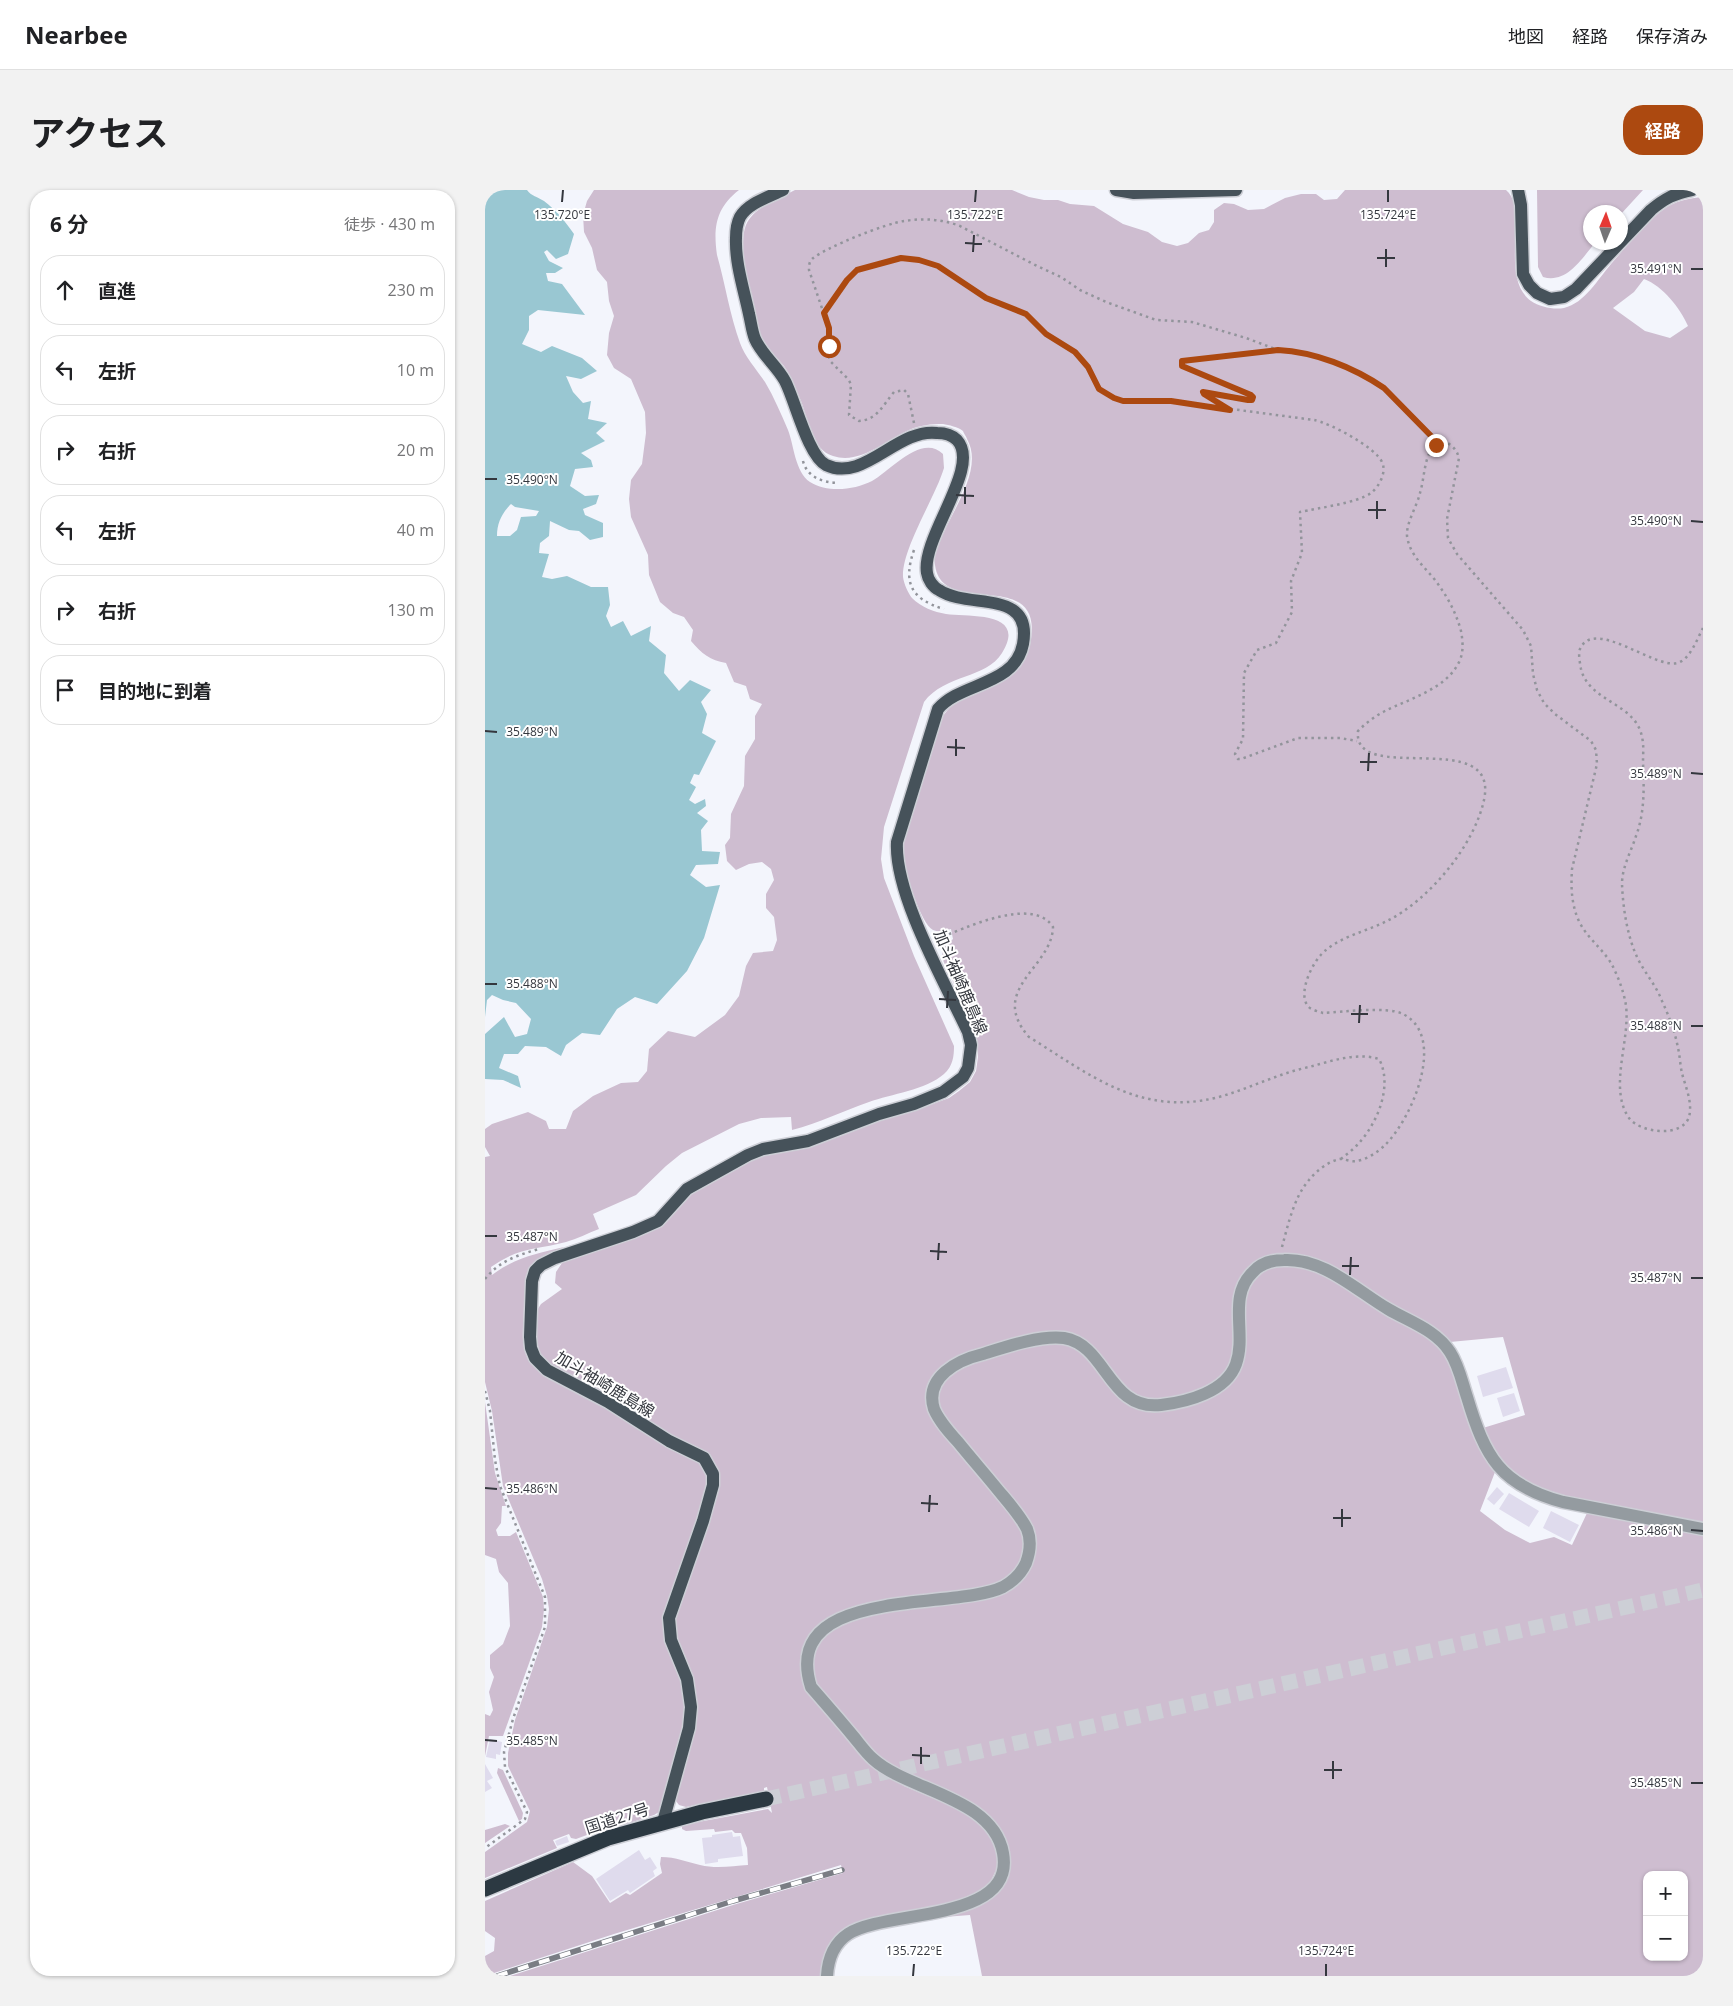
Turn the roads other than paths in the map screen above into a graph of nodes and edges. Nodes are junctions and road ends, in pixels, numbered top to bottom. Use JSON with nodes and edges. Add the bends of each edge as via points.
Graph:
{"nodes":[{"id":1,"x":783,"y":190,"type":"edge"},
{"id":2,"x":1116,"y":190,"type":"edge"},
{"id":3,"x":1236,"y":190,"type":"edge"},
{"id":4,"x":1518,"y":190,"type":"edge"},
{"id":5,"x":1691,"y":190,"type":"edge"},
{"id":6,"x":1703,"y":1529,"type":"edge"},
{"id":7,"x":767,"y":1799,"type":"tunnel mouth"},
{"id":8,"x":663,"y":1822,"type":"junction"},
{"id":9,"x":485,"y":1889,"type":"edge"},
{"id":10,"x":827,"y":1976,"type":"edge"}],
"edges":[{"from":1,"to":8,"type":"main road","name":"加斗袖崎鹿島線","via":[[754,204],[741,217],[735,238],[755,338],[785,380],[810,444],[819,460],[827,466],[846,468],[865,464],[915,435],[929,432],[957,440],[963,465],[933,538],[926,561],[927,576],[935,588],[948,596],[1012,608],[1020,617],[1023,644],[1011,667],[999,676],[953,696],[938,709],[900,828],[896,856],[926,943],[968,1032],[971,1045],[968,1068],[963,1078],[943,1092],[914,1104],[808,1141],[748,1155],[699,1180],[658,1221],[548,1261],[535,1272],[532,1281],[530,1337],[535,1358],[547,1370],[704,1458],[713,1474],[703,1521],[669,1618],[671,1640],[687,1679],[691,1707],[689,1728]]},
{"from":2,"to":3,"type":"main road","via":[[1134,193]]},
{"from":4,"to":5,"type":"main road","via":[[1523,274],[1537,293],[1550,299],[1564,297],[1576,289],[1663,200]]},
{"from":6,"to":10,"type":"street","via":[[1563,1502],[1515,1482],[1491,1459],[1482,1442],[1449,1350],[1420,1325],[1387,1308],[1359,1288],[1301,1261],[1278,1260],[1258,1267],[1243,1282],[1238,1308],[1236,1364],[1231,1374],[1207,1393],[1193,1398],[1162,1405],[1135,1403],[1077,1342],[1061,1338],[1022,1343],[961,1360],[939,1377],[934,1392],[935,1409],[944,1426],[1028,1531],[1030,1545],[1025,1564],[1018,1576],[1001,1588],[884,1606],[841,1618],[827,1626],[811,1647],[807,1675],[811,1687],[873,1758],[906,1779],[968,1808],[987,1824],[1002,1848],[1003,1872],[990,1892],[978,1900],[849,1933],[832,1951]]},
{"from":7,"to":8,"type":"highway","name":"国道27号"},
{"from":8,"to":9,"type":"highway","name":"国道27号","via":[[577,1850]]}]}
